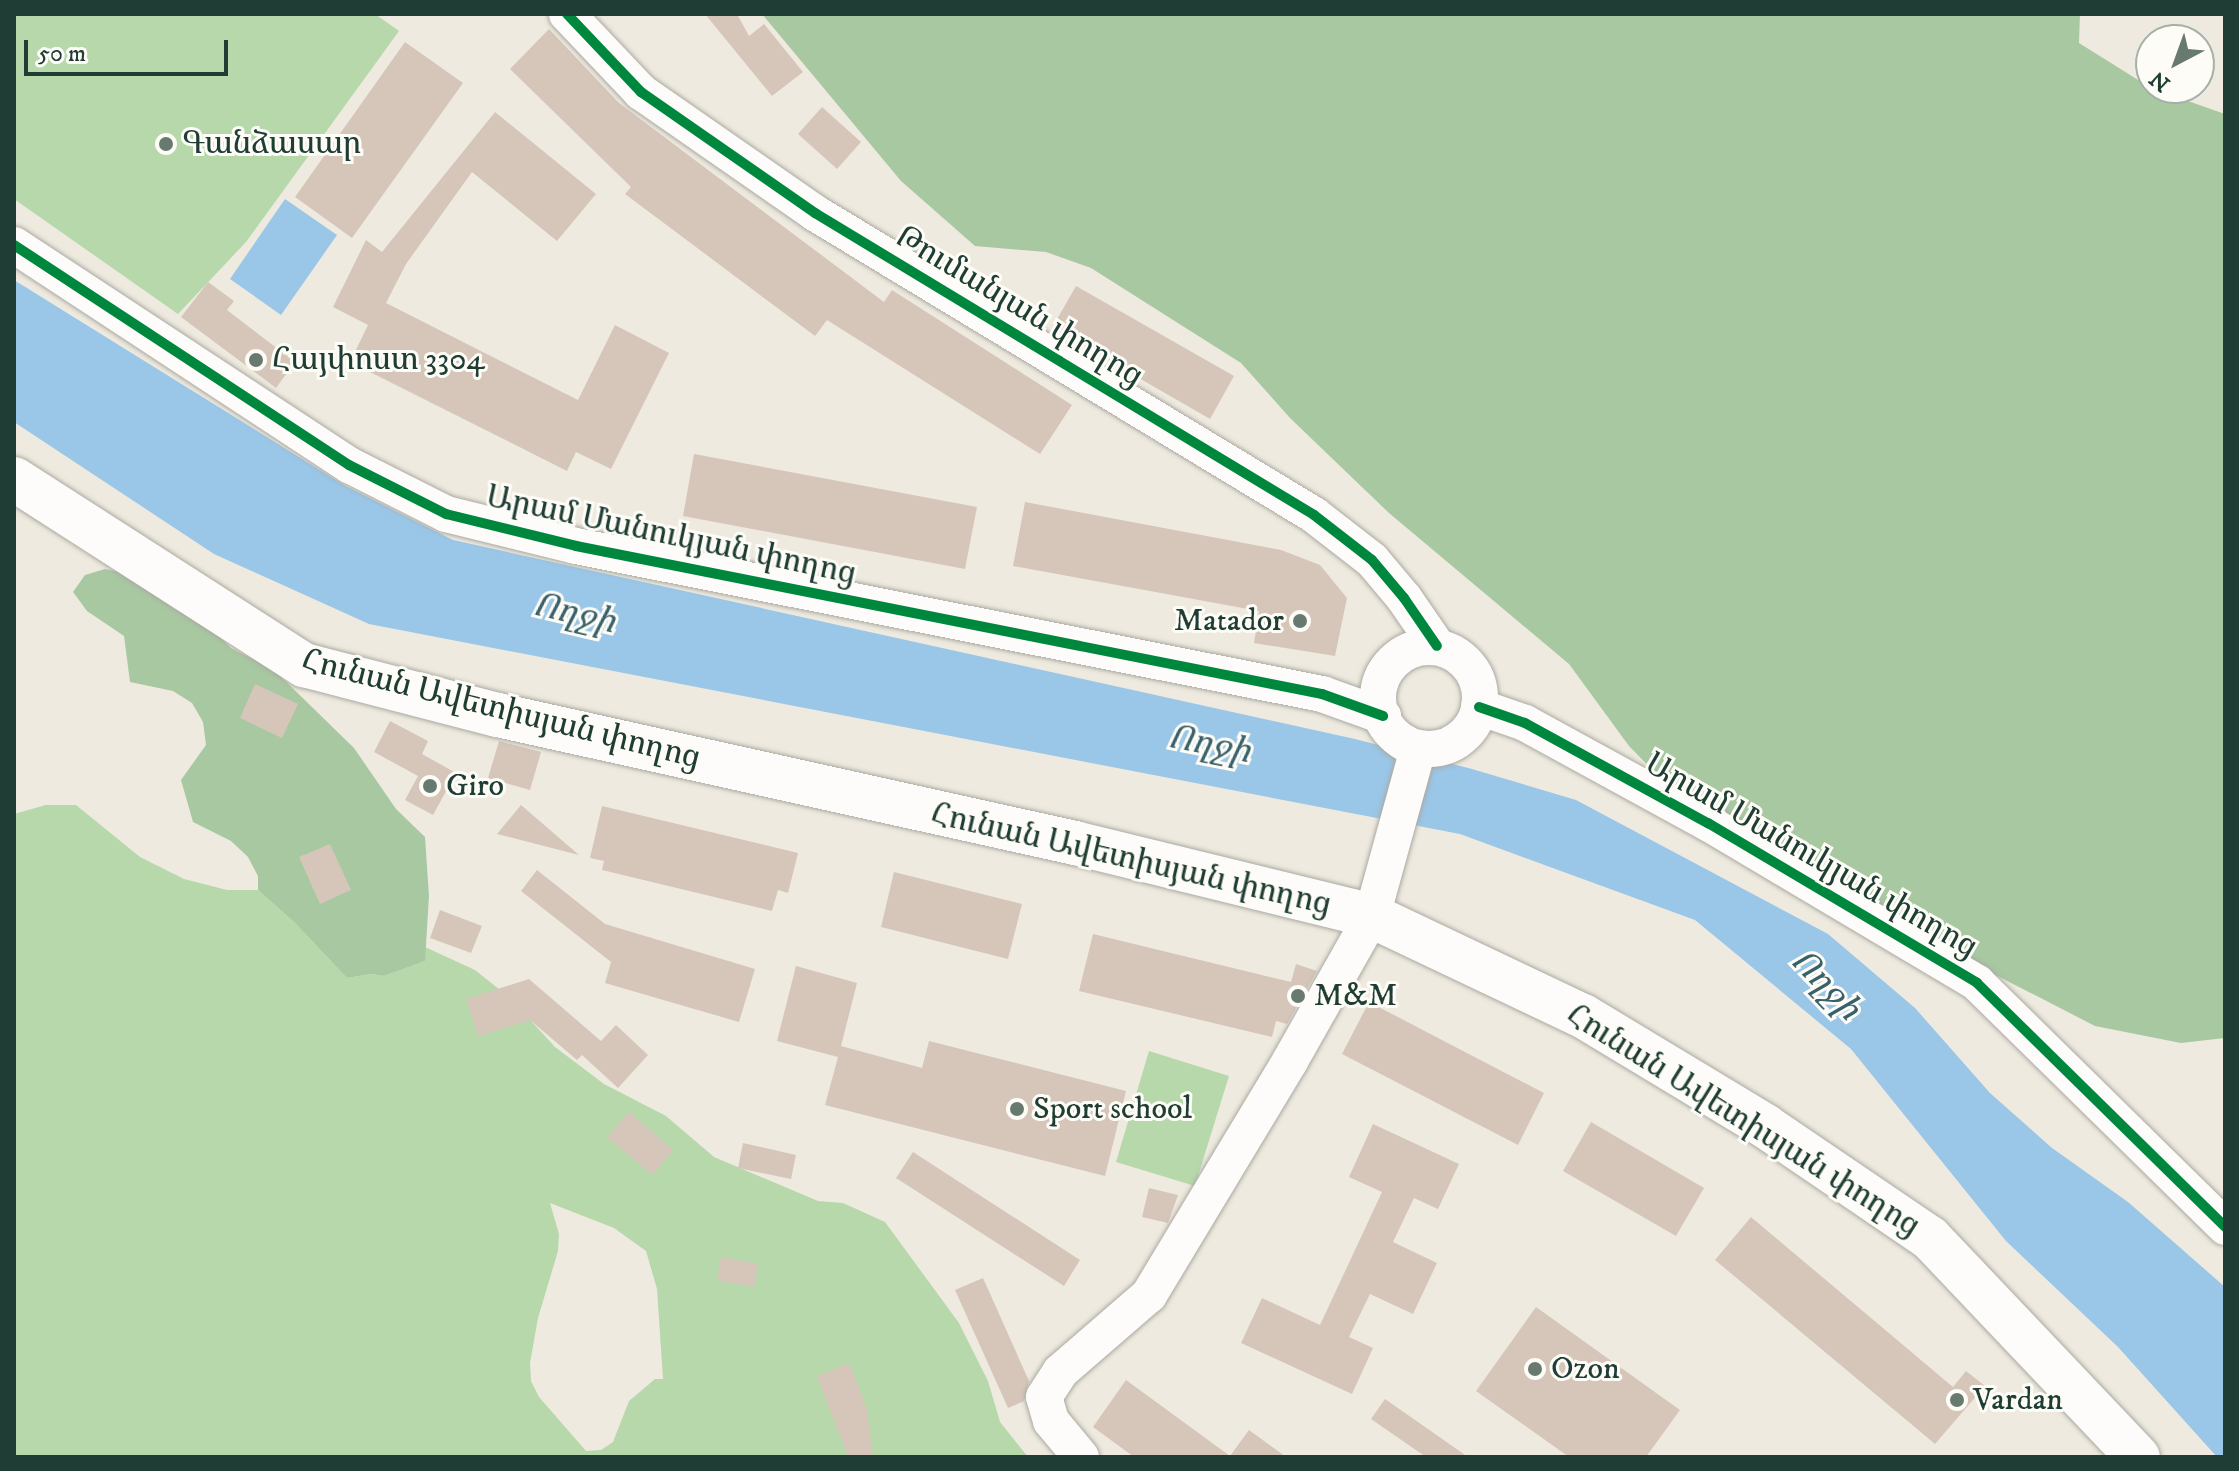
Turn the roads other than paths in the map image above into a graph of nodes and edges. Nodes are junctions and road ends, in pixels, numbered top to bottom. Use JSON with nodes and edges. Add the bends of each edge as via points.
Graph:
{"nodes":[{"id":1,"x":567,"y":14,"type":"edge"},
{"id":2,"x":14,"y":245,"type":"edge"},
{"id":3,"x":14,"y":479,"type":"edge"},
{"id":4,"x":1422,"y":649,"type":"junction"},
{"id":5,"x":1381,"y":699,"type":"junction"},
{"id":6,"x":1472,"y":722,"type":"junction"},
{"id":7,"x":1418,"y":751,"type":"junction"},
{"id":8,"x":1377,"y":900,"type":"junction"},
{"id":9,"x":2225,"y":1227,"type":"edge"},
{"id":10,"x":1081,"y":1457,"type":"edge"},
{"id":11,"x":2138,"y":1457,"type":"edge"}],
"edges":[{"from":1,"to":4,"type":"street","name":"Թումանյան փողոց","via":[[641,92],[802,204],[1314,515],[1372,560],[1404,598]]},
{"from":2,"to":5,"type":"street","name":"Արամ Մանուկյան փողոց","via":[[349,465],[446,514],[576,546],[1322,694]]},
{"from":3,"to":8,"type":"highway","name":"Հունան Ավետիսյան փողոց","via":[[304,665],[498,715],[1075,843]]},
{"from":4,"to":5,"type":"street","via":[[1391,664]]},
{"from":4,"to":6,"type":"street","via":[[1455,654],[1469,666],[1477,681]]},
{"from":5,"to":7,"type":"street","via":[[1386,727]]},
{"from":6,"to":7,"type":"street","via":[[1445,748]]},
{"from":6,"to":9,"type":"street","name":"Արամ Մանուկյան փողոց","via":[[1525,723],[1708,823],[1977,983]]},
{"from":7,"to":8,"type":"street"},
{"from":8,"to":10,"type":"street","via":[[1290,1061],[1149,1295],[1060,1372],[1044,1397],[1051,1421]]},
{"from":8,"to":11,"type":"highway","name":"Հունան Ավետիսյան փողոց","via":[[1765,1126],[1930,1238]]}]}
